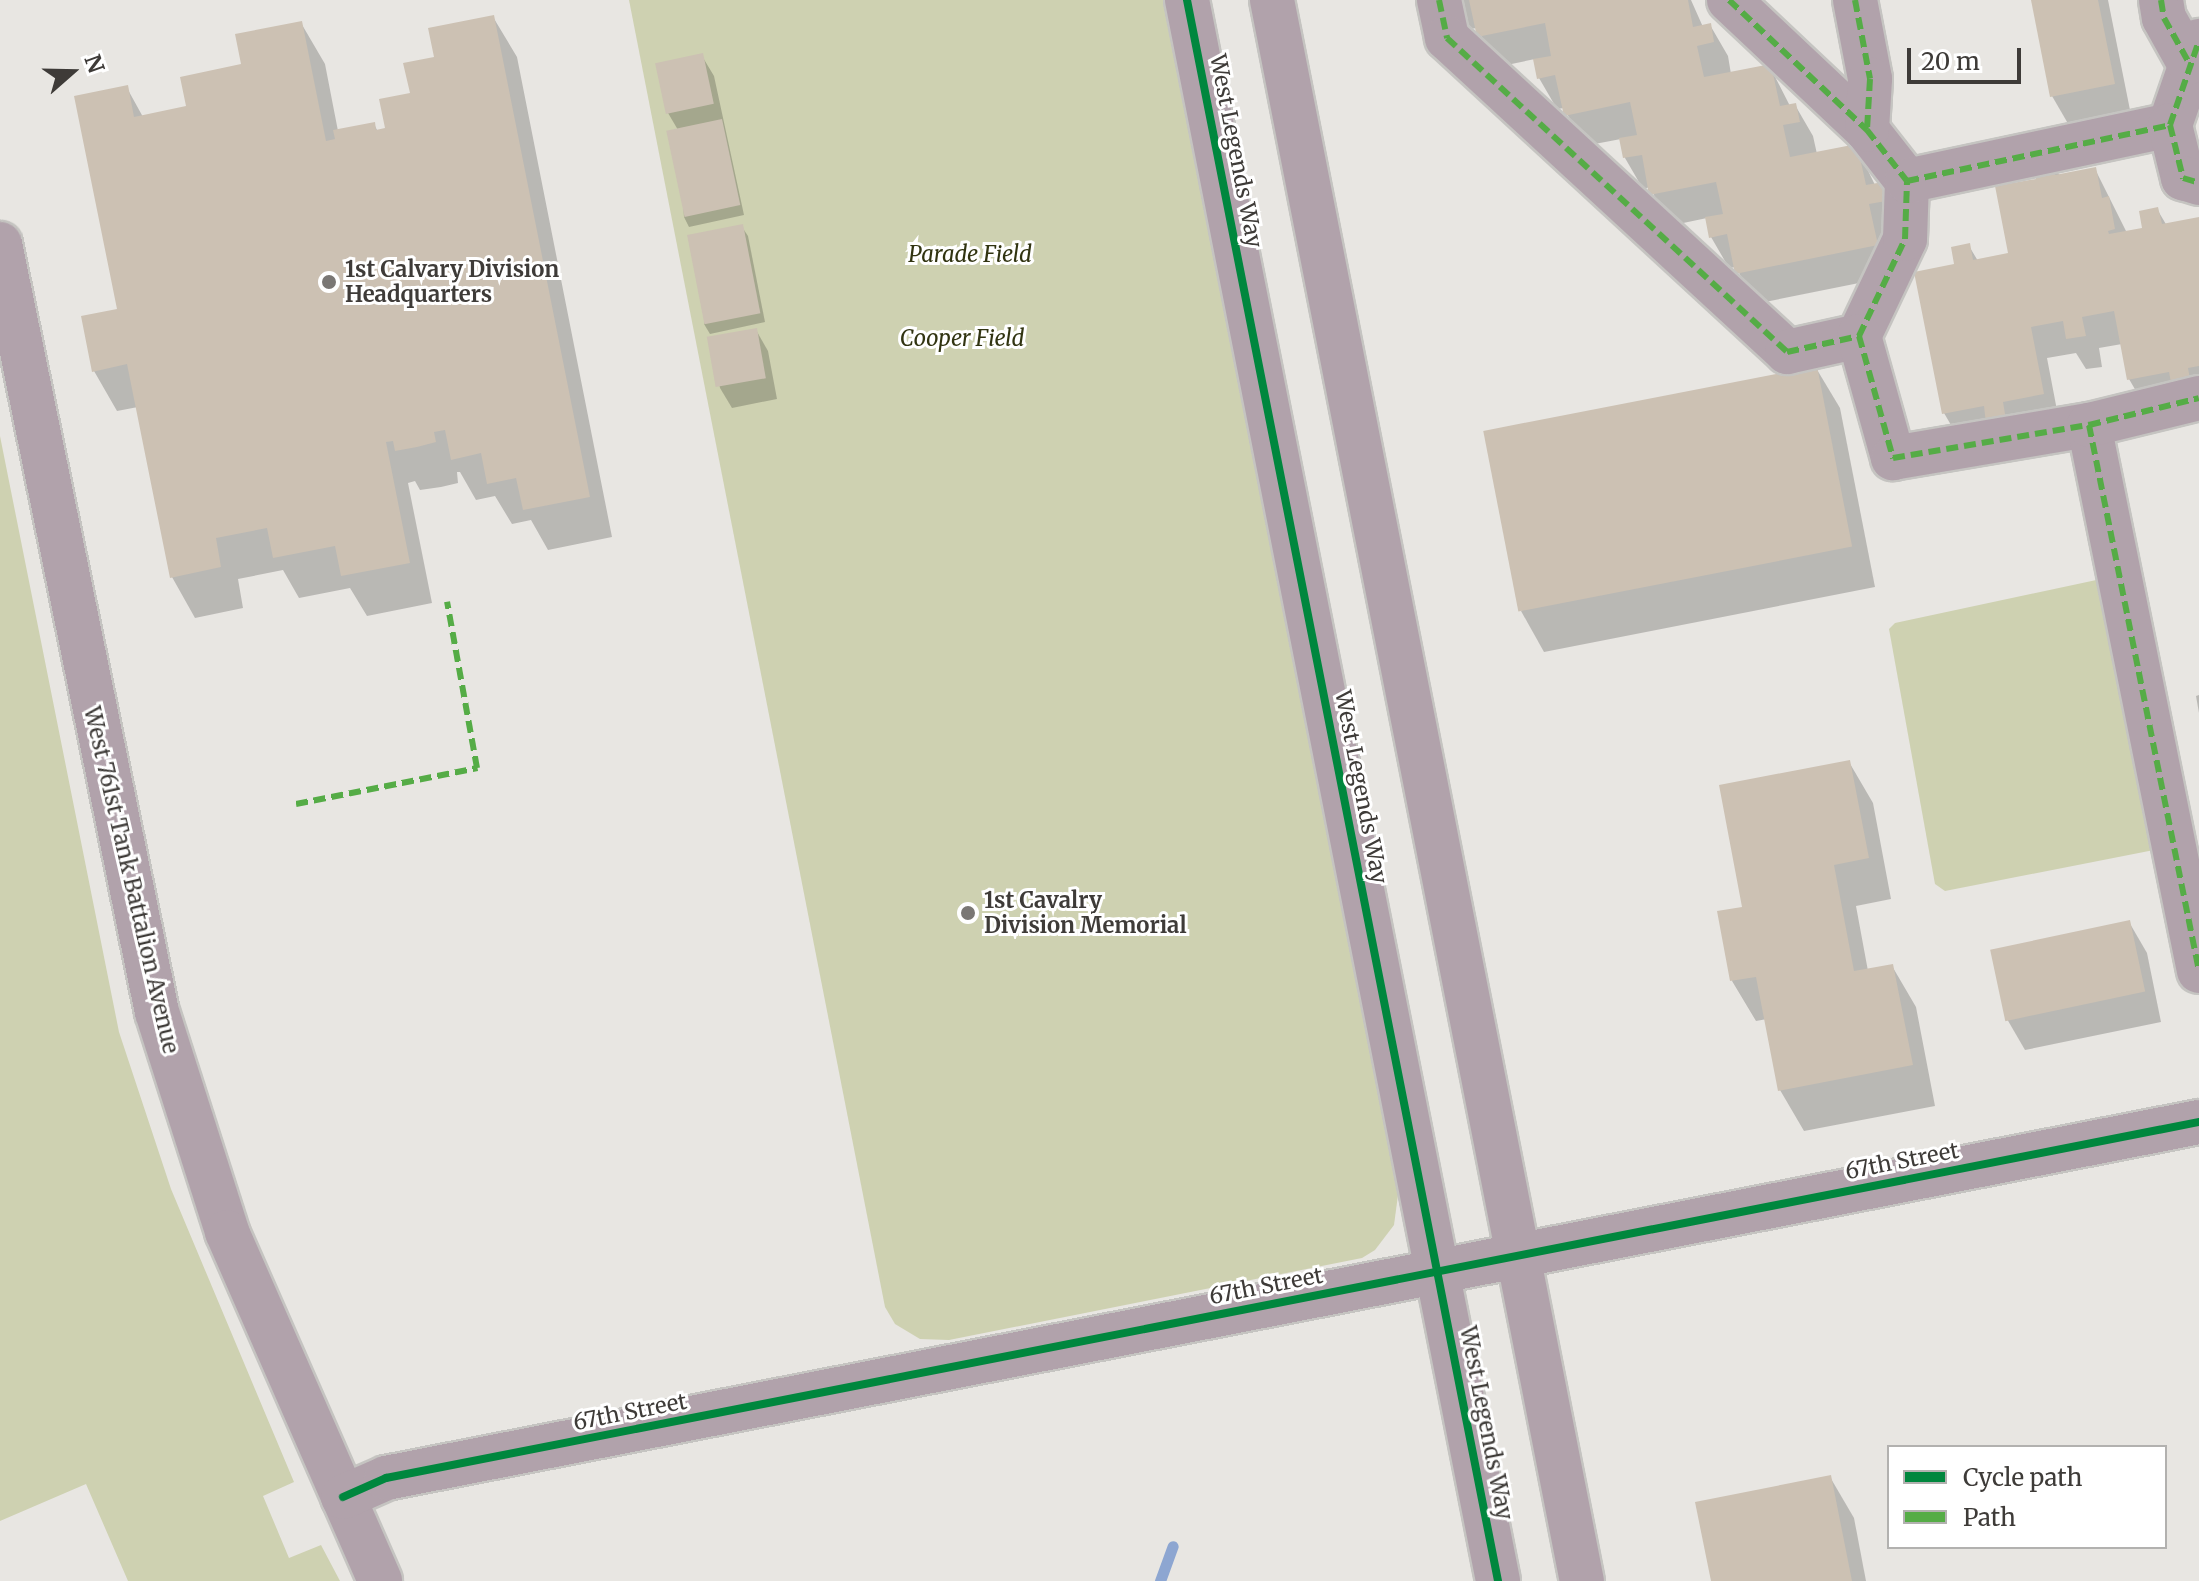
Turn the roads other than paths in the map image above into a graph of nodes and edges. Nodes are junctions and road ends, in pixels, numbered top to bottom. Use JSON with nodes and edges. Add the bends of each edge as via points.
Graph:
{"nodes":[{"id":1,"x":1187,"y":0,"type":"edge"},
{"id":2,"x":1272,"y":0,"type":"edge"},
{"id":3,"x":1439,"y":0,"type":"edge"},
{"id":4,"x":1729,"y":0,"type":"edge"},
{"id":5,"x":1855,"y":0,"type":"edge"},
{"id":6,"x":2161,"y":0,"type":"edge"},
{"id":7,"x":2194,"y":52,"type":"edge"},
{"id":8,"x":2170,"y":125,"type":"junction"},
{"id":9,"x":1867,"y":130,"type":"junction"},
{"id":10,"x":1907,"y":181,"type":"junction"},
{"id":11,"x":2199,"y":183,"type":"edge"},
{"id":12,"x":0,"y":244,"type":"edge"},
{"id":13,"x":1859,"y":336,"type":"junction"},
{"id":14,"x":2199,"y":398,"type":"edge"},
{"id":15,"x":2089,"y":425,"type":"junction"},
{"id":16,"x":2199,"y":971,"type":"edge"},
{"id":17,"x":2199,"y":1122,"type":"edge"},
{"id":18,"x":1519,"y":1255,"type":"junction"},
{"id":19,"x":1438,"y":1272,"type":"junction"},
{"id":20,"x":343,"y":1497,"type":"junction"},
{"id":21,"x":380,"y":1581,"type":"edge"},
{"id":22,"x":1498,"y":1581,"type":"edge"},
{"id":23,"x":1582,"y":1581,"type":"edge"}],
"edges":[{"from":1,"to":19,"type":"street","name":"West Legends Way"},
{"from":2,"to":18,"type":"street"},
{"from":3,"to":13,"type":"street","via":[[1447,38],[1787,352]]},
{"from":4,"to":9,"type":"street"},
{"from":5,"to":9,"type":"street","via":[[1870,79]]},
{"from":6,"to":7,"type":"street","via":[[2164,18]]},
{"from":7,"to":8,"type":"street"},
{"from":8,"to":10,"type":"street"},
{"from":8,"to":11,"type":"street","via":[[2183,178]]},
{"from":9,"to":10,"type":"street"},
{"from":10,"to":13,"type":"street","via":[[1905,239]]},
{"from":12,"to":20,"type":"street","name":"West 761st Tank Battalion Avenue","via":[[157,1012],[227,1232]]},
{"from":13,"to":15,"type":"street","via":[[1893,458]]},
{"from":14,"to":15,"type":"street"},
{"from":15,"to":16,"type":"street"},
{"from":17,"to":18,"type":"street","name":"67th Street"},
{"from":18,"to":19,"type":"street","name":"67th Street"},
{"from":18,"to":23,"type":"street"},
{"from":19,"to":20,"type":"street","name":"67th Street","via":[[401,1475]]},
{"from":19,"to":22,"type":"street","name":"West Legends Way"},
{"from":20,"to":21,"type":"street","name":"West 761st Tank Battalion Avenue"}]}
